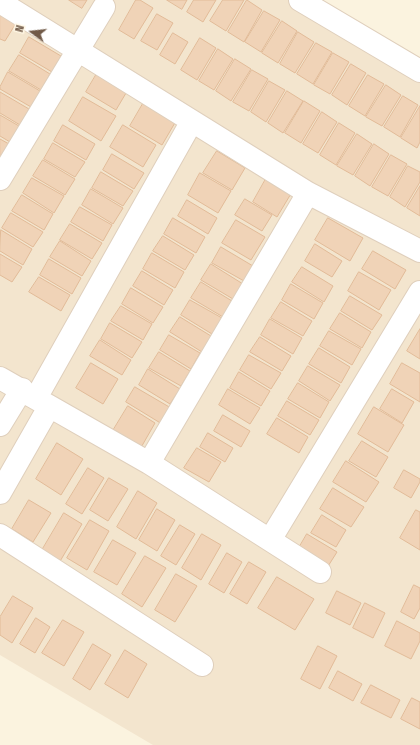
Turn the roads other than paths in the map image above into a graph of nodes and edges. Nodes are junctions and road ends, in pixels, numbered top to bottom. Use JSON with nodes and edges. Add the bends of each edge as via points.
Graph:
{"nodes":[{"id":1,"x":300,"y":0,"type":"edge"},
{"id":2,"x":0,"y":2,"type":"edge"},
{"id":3,"x":104,"y":7,"type":"dead end"},
{"id":4,"x":78,"y":50,"type":"junction"},
{"id":5,"x":420,"y":71,"type":"edge"},
{"id":6,"x":192,"y":121,"type":"junction"},
{"id":7,"x":0,"y":179,"type":"edge"},
{"id":8,"x":308,"y":193,"type":"junction"},
{"id":9,"x":420,"y":250,"type":"edge"},
{"id":10,"x":420,"y":292,"type":"edge"},
{"id":11,"x":0,"y":378,"type":"edge"},
{"id":12,"x":36,"y":398,"type":"junction"},
{"id":13,"x":0,"y":425,"type":"edge"},
{"id":14,"x":149,"y":463,"type":"junction"},
{"id":15,"x":0,"y":493,"type":"edge"},
{"id":16,"x":0,"y":535,"type":"edge"},
{"id":17,"x":270,"y":540,"type":"junction"},
{"id":18,"x":320,"y":572,"type":"dead end"},
{"id":19,"x":202,"y":664,"type":"dead end"}],
"edges":[{"from":1,"to":5,"type":"street"},
{"from":2,"to":4,"type":"street"},
{"from":3,"to":4,"type":"street"},
{"from":4,"to":6,"type":"street"},
{"from":4,"to":7,"type":"street"},
{"from":6,"to":8,"type":"street"},
{"from":6,"to":12,"type":"street"},
{"from":8,"to":9,"type":"street"},
{"from":8,"to":14,"type":"street"},
{"from":10,"to":17,"type":"street"},
{"from":11,"to":12,"type":"street"},
{"from":12,"to":13,"type":"street"},
{"from":12,"to":14,"type":"street"},
{"from":12,"to":15,"type":"street"},
{"from":14,"to":17,"type":"street"},
{"from":16,"to":19,"type":"street"},
{"from":17,"to":18,"type":"street"}]}
